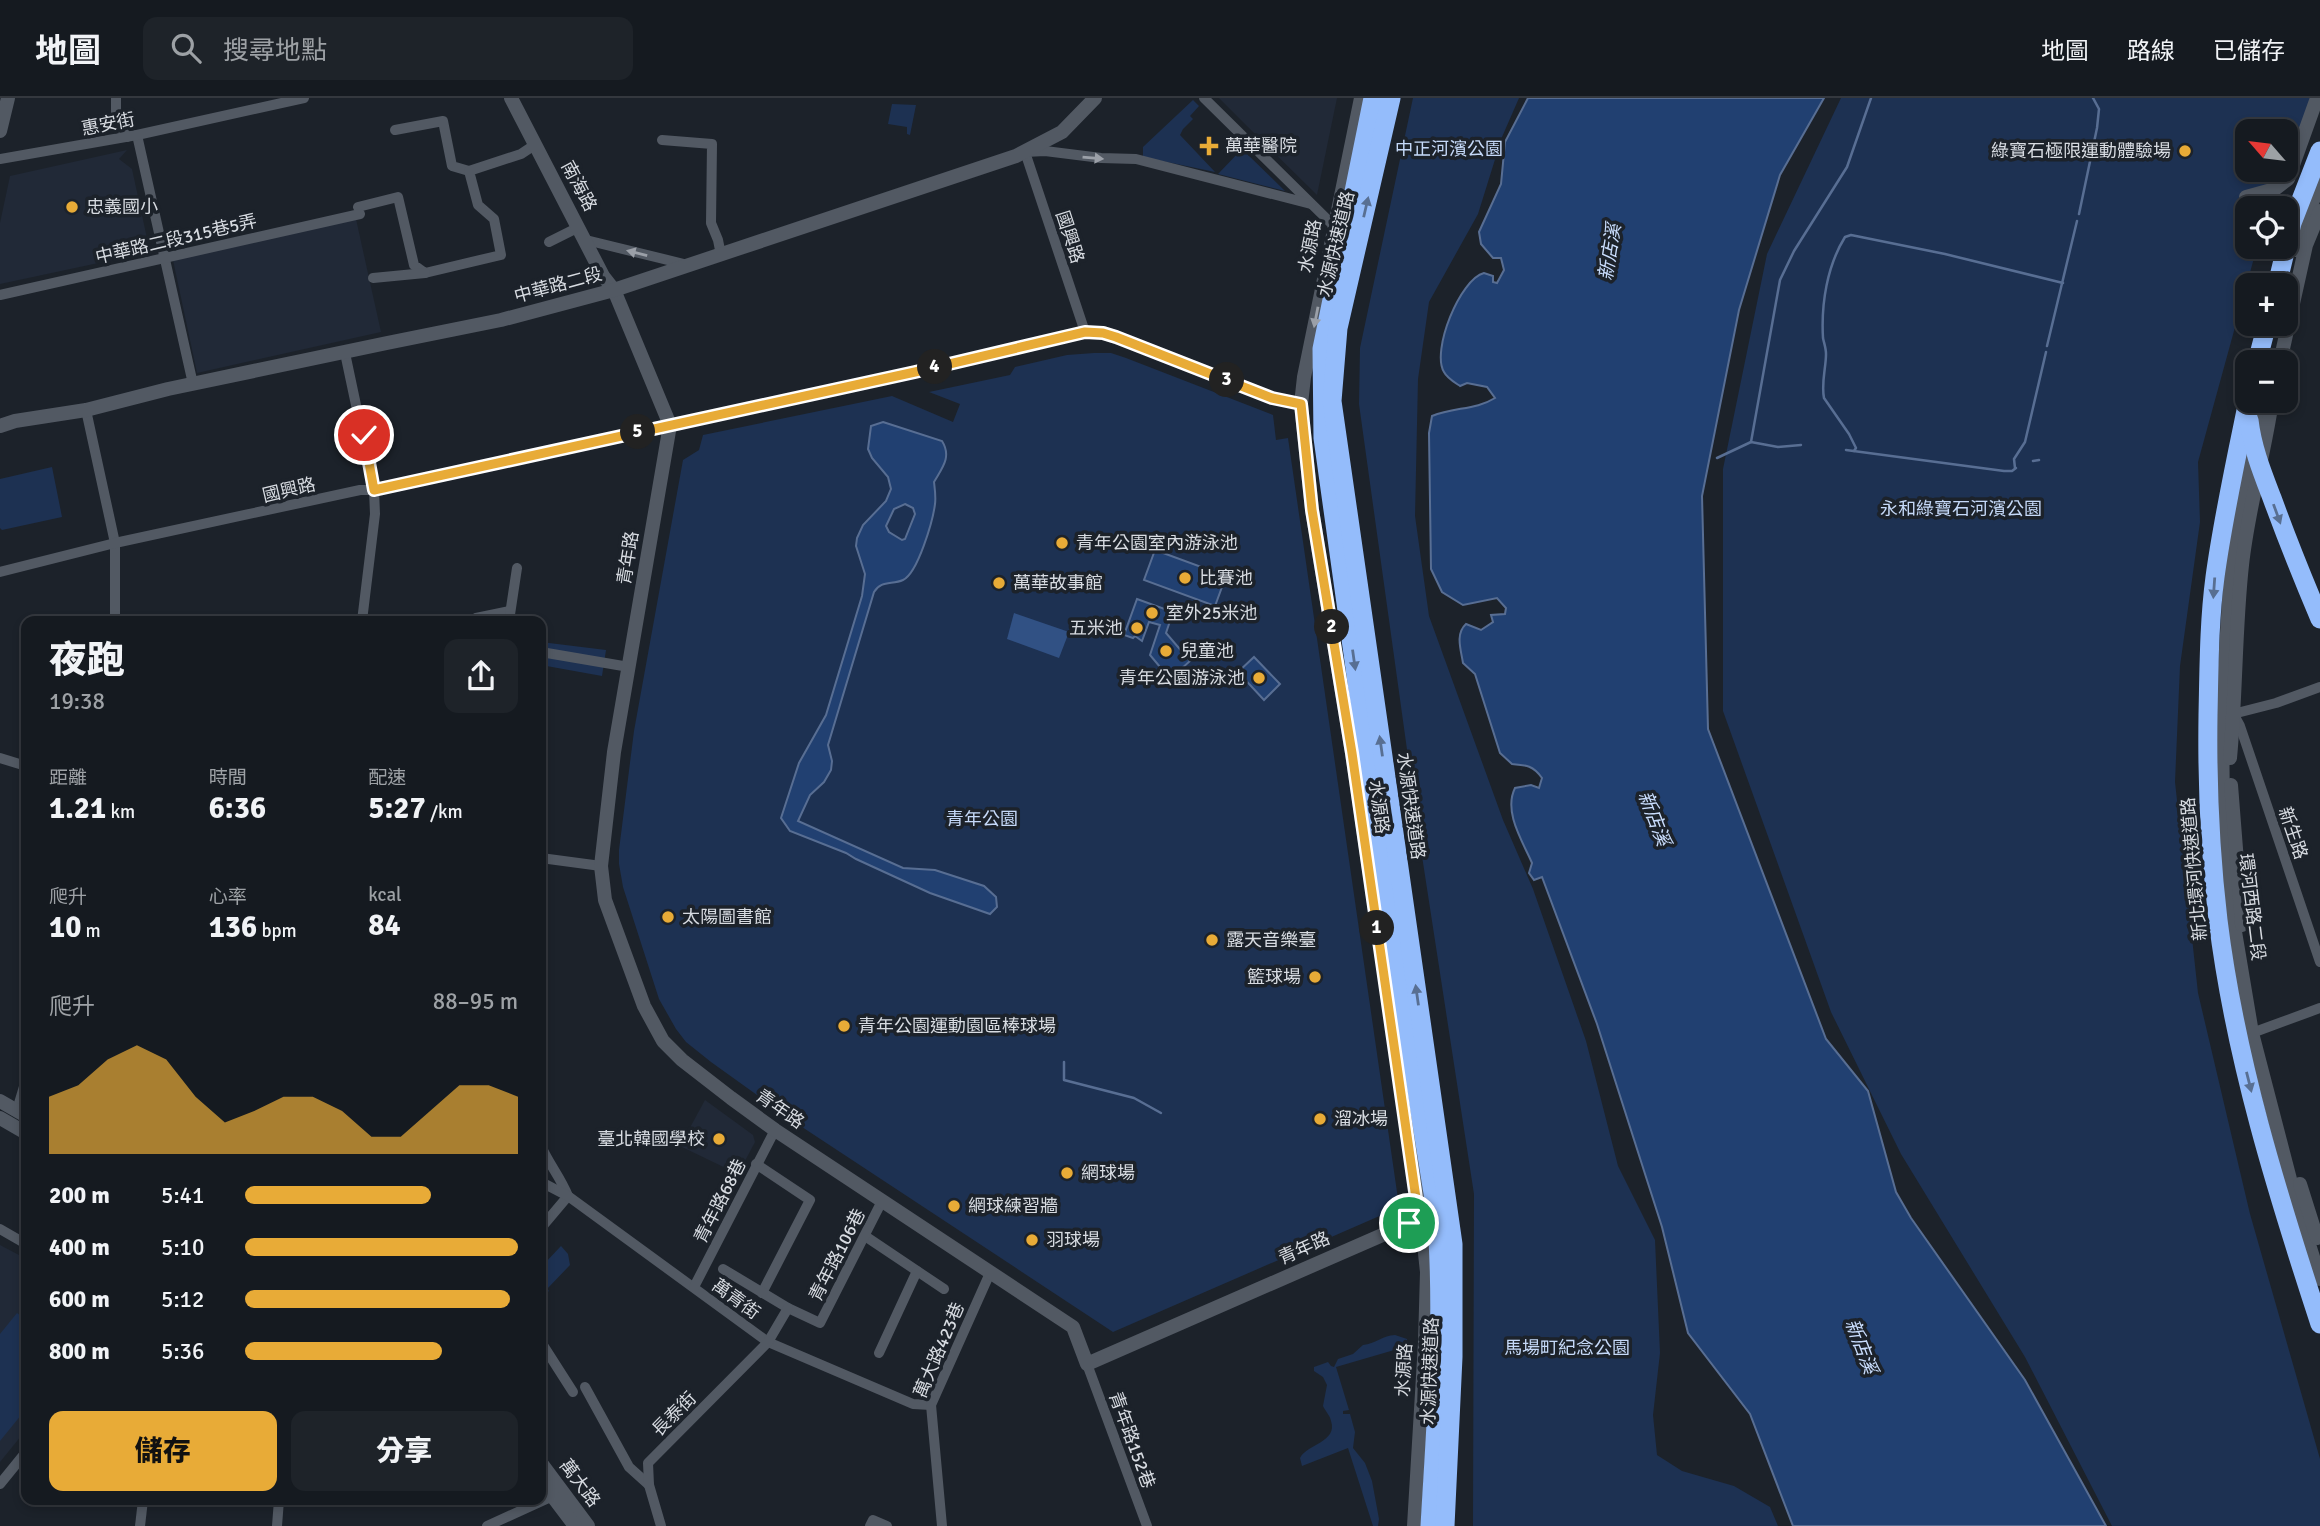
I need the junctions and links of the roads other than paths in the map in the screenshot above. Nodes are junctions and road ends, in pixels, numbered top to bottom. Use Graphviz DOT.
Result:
graph roads {
  1 [pos="8,98"];
  2 [pos="116,98"];
  3 [pos="303,98"];
  4 [pos="511,98"];
  5 [pos="1096,98"];
  6 [pos="1203,98"];
  7 [pos="1362,98"];
  8 [pos="1373,98"];
  9 [pos="1383,98"];
  10 [pos="1391,98"];
  11 [pos="2317,98"];
  12 [pos="396,130"];
  13 [pos="0,131"];
  14 [pos="132,136"];
  15 [pos="2320,137"];
  16 [pos="662,140"];
  17 [pos="536,144"];
  18 [pos="1380,149"];
  19 [pos="2320,151"];
  20 [pos="1026,152"];
  21 [pos="0,159"];
  22 [pos="469,171"];
  23 [pos="2315,178"];
  24 [pos="2250,196"];
  25 [pos="1311,204"];
  26 [pos="2320,211"];
  27 [pos="1334,226"];
  28 [pos="583,234"];
  29 [pos="549,242"];
  30 [pos="721,255"];
  31 [pos="165,258"];
  32 [pos="689,266"];
  33 [pos="425,273"];
  34 [pos="2280,273"];
  35 [pos="2291,273"];
  36 [pos="373,278"];
  37 [pos="614,290"];
  38 [pos="0,295"];
  39 [pos="1085,332"];
  40 [pos="2283,350"];
  41 [pos="345,353"];
  42 [pos="193,384"];
  43 [pos="1301,404"];
  44 [pos="86,410"];
  45 [pos="2245,413"];
  46 [pos="2248,413"];
  47 [pos="2261,413"];
  48 [pos="2268,413"];
  49 [pos="670,425"];
  50 [pos="0,426"];
  51 [pos="2258,448"];
  52 [pos="374,490"];
  53 [pos="115,543"];
  54 [pos="517,568"];
  55 [pos="0,572"];
  56 [pos="115,616"];
  57 [pos="363,616"];
  58 [pos="509,616"];
  59 [pos="2320,619"];
  60 [pos="546,653"];
  61 [pos="629,667"];
  62 [pos="2320,687"];
  63 [pos="2228,715"];
  64 [pos="0,758"];
  65 [pos="21,764"];
  66 [pos="546,859"];
  67 [pos="601,866"];
  68 [pos="2320,962"];
  69 [pos="2320,1008"];
  70 [pos="2256,1031"];
  71 [pos="0,1101"];
  72 [pos="21,1112"];
  73 [pos="0,1118"];
  74 [pos="21,1130"];
  75 [pos="775,1130"];
  76 [pos="546,1157"];
  77 [pos="756,1164"];
  78 [pos="546,1185"];
  79 [pos="568,1196"];
  80 [pos="882,1201"];
  81 [pos="1419,1219"];
  82 [pos="546,1222"];
  83 [pos="0,1229"];
  84 [pos="864,1236"];
  85 [pos="21,1241"];
  86 [pos="2320,1250"];
  87 [pos="723,1269"];
  88 [pos="917,1271"];
  89 [pos="990,1273"];
  90 [pos="2320,1279"];
  91 [pos="694,1287"];
  92 [pos="944,1289"];
  93 [pos="762,1293"];
  94 [pos="788,1308"];
  95 [pos="2320,1324"];
  96 [pos="768,1342"];
  97 [pos="546,1349"];
  98 [pos="879,1353"];
  99 [pos="1087,1364"];
  100 [pos="585,1387"];
  101 [pos="573,1392"];
  102 [pos="931,1405"];
  103 [pos="21,1458"];
  104 [pos="546,1470"];
  105 [pos="0,1483"];
  106 [pos="649,1485"];
  107 [pos="546,1487"];
  108 [pos="553,1496"];
  109 [pos="546,1499"];
  110 [pos="142,1505"];
  111 [pos="279,1505"];
  112 [pos="533,1505"];
  113 [pos="872,1523"];
  114 [pos="140,1526"];
  115 [pos="277,1526"];
  116 [pos="487,1526"];
  117 [pos="575,1526"];
  118 [pos="589,1526"];
  119 [pos="661,1526"];
  120 [pos="887,1526"];
  121 [pos="942,1526"];
  122 [pos="1147,1526"];
  123 [pos="1414,1526"];
  124 [pos="1430,1526"];
  125 [pos="1445,1526"];
  1 -- 13 [label="street"];
  2 -- 14 [label="street"];
  3 -- 14 [label="street, 惠安街"];
  4 -- 17 [label="street, 南海路"];
  5 -- 20 [label="street, 中華路二段"];
  6 -- 25 [label="street"];
  7 -- 27 [label="street, 水源路"];
  8 -- 124 [label="highway, 水源快速道路, one-way"];
  9 -- 18 [label="highway"];
  10 -- 18 [label="highway, 水源快速道路"];
  11 -- 24 [label="street"];
  12 -- 22 [label="street"];
  14 -- 21 [label="street, 惠安街"];
  14 -- 31 [label="street"];
  15 -- 23 [label="highway"];
  16 -- 30 [label="street"];
  17 -- 22 [label="street"];
  17 -- 28 [label="street, 南海路"];
  125 -- 18 [label="highway, 水源快速道路, one-way"];
  19 -- 23 [label="highway"];
  20 -- 25 [label="street, one-way"];
  20 -- 30 [label="street, 中華路二段"];
  20 -- 39 [label="street, 國興路"];
  22 -- 33 [label="street"];
  23 -- 34 [label="highway"];
  23 -- 35 [label="street"];
  25 -- 27 [label="street"];
  26 -- 40 [label="street"];
  27 -- 43 [label="street, 水源路, one-way"];
  28 -- 29 [label="street"];
  32 -- 28 [label="street, one-way"];
  28 -- 37 [label="street, 南海路"];
  30 -- 32 [label="street, 中華路二段"];
  31 -- 33 [label="street, 中華路二段315巷5弄"];
  31 -- 38 [label="street, 中華路二段315巷5弄"];
  31 -- 42 [label="street"];
  32 -- 37 [label="street, 中華路二段"];
  33 -- 36 [label="street"];
  37 -- 41 [label="street, 中華路二段"];
  37 -- 49 [label="street, 南海路"];
  39 -- 43 [label="street, 國興路"];
  39 -- 49 [label="street, 國興路"];
  41 -- 42 [label="street, 中華路二段"];
  41 -- 52 [label="street"];
  42 -- 44 [label="street, 中華路二段"];
  43 -- 81 [label="street, 水源路"];
  44 -- 50 [label="street, 中華路二段"];
  44 -- 53 [label="street"];
  45 -- 95 [label="highway, 新北環河快速道路, one-way"];
  46 -- 59 [label="highway, one-way"];
  47 -- 51 [label="street"];
  48 -- 51 [label="street"];
  49 -- 52 [label="street, 國興路"];
  49 -- 61 [label="street, 青年路"];
  51 -- 63 [label="street, 環河西路二段"];
  52 -- 53 [label="street, 國興路"];
  52 -- 57 [label="street"];
  53 -- 55 [label="street, 國興路"];
  53 -- 56 [label="street"];
  54 -- 58 [label="street"];
  60 -- 61 [label="street"];
  61 -- 67 [label="street, 青年路"];
  62 -- 63 [label="street"];
  63 -- 68 [label="street, 新生路"];
  63 -- 70 [label="street, 環河西路二段"];
  64 -- 65 [label="street"];
  66 -- 67 [label="street"];
  67 -- 75 [label="street, 青年路"];
  69 -- 70 [label="street"];
  70 -- 86 [label="street, 環河西路二段"];
  70 -- 90 [label="street, 環河西路二段"];
  71 -- 72 [label="street"];
  73 -- 74 [label="street"];
  75 -- 77 [label="street, 青年路68巷"];
  75 -- 80 [label="street, 青年路"];
  76 -- 79 [label="street"];
  77 -- 91 [label="street, 青年路68巷"];
  77 -- 93 [label="street"];
  78 -- 79 [label="street, 萬青街"];
  79 -- 82 [label="street"];
  79 -- 91 [label="street, 萬青街"];
  80 -- 84 [label="street, 青年路106巷"];
  80 -- 89 [label="street, 青年路"];
  81 -- 99 [label="street, 青年路"];
  81 -- 123 [label="street, 水源路"];
  83 -- 85 [label="street"];
  84 -- 88 [label="street"];
  84 -- 94 [label="street, 青年路106巷"];
  87 -- 93 [label="street"];
  88 -- 92 [label="street"];
  88 -- 98 [label="street"];
  89 -- 99 [label="street, 青年路"];
  89 -- 102 [label="street, 萬大路423巷"];
  91 -- 96 [label="street, 萬青街"];
  93 -- 94 [label="street"];
  94 -- 96 [label="street, 長泰街"];
  96 -- 102 [label="street, 萬青街"];
  96 -- 106 [label="street, 長泰街"];
  97 -- 101 [label="street"];
  99 -- 122 [label="street, 青年路152巷"];
  100 -- 106 [label="street"];
  102 -- 121 [label="street, 萬大路423巷"];
  103 -- 105 [label="street"];
  104 -- 118 [label="street, 萬大路"];
  106 -- 119 [label="street"];
  107 -- 108 [label="street, 萬大路"];
  108 -- 109 [label="street"];
  108 -- 117 [label="street, 萬大路"];
  110 -- 114 [label="street"];
  111 -- 115 [label="street"];
  112 -- 116 [label="street"];
  113 -- 120 [label="street"];
}
